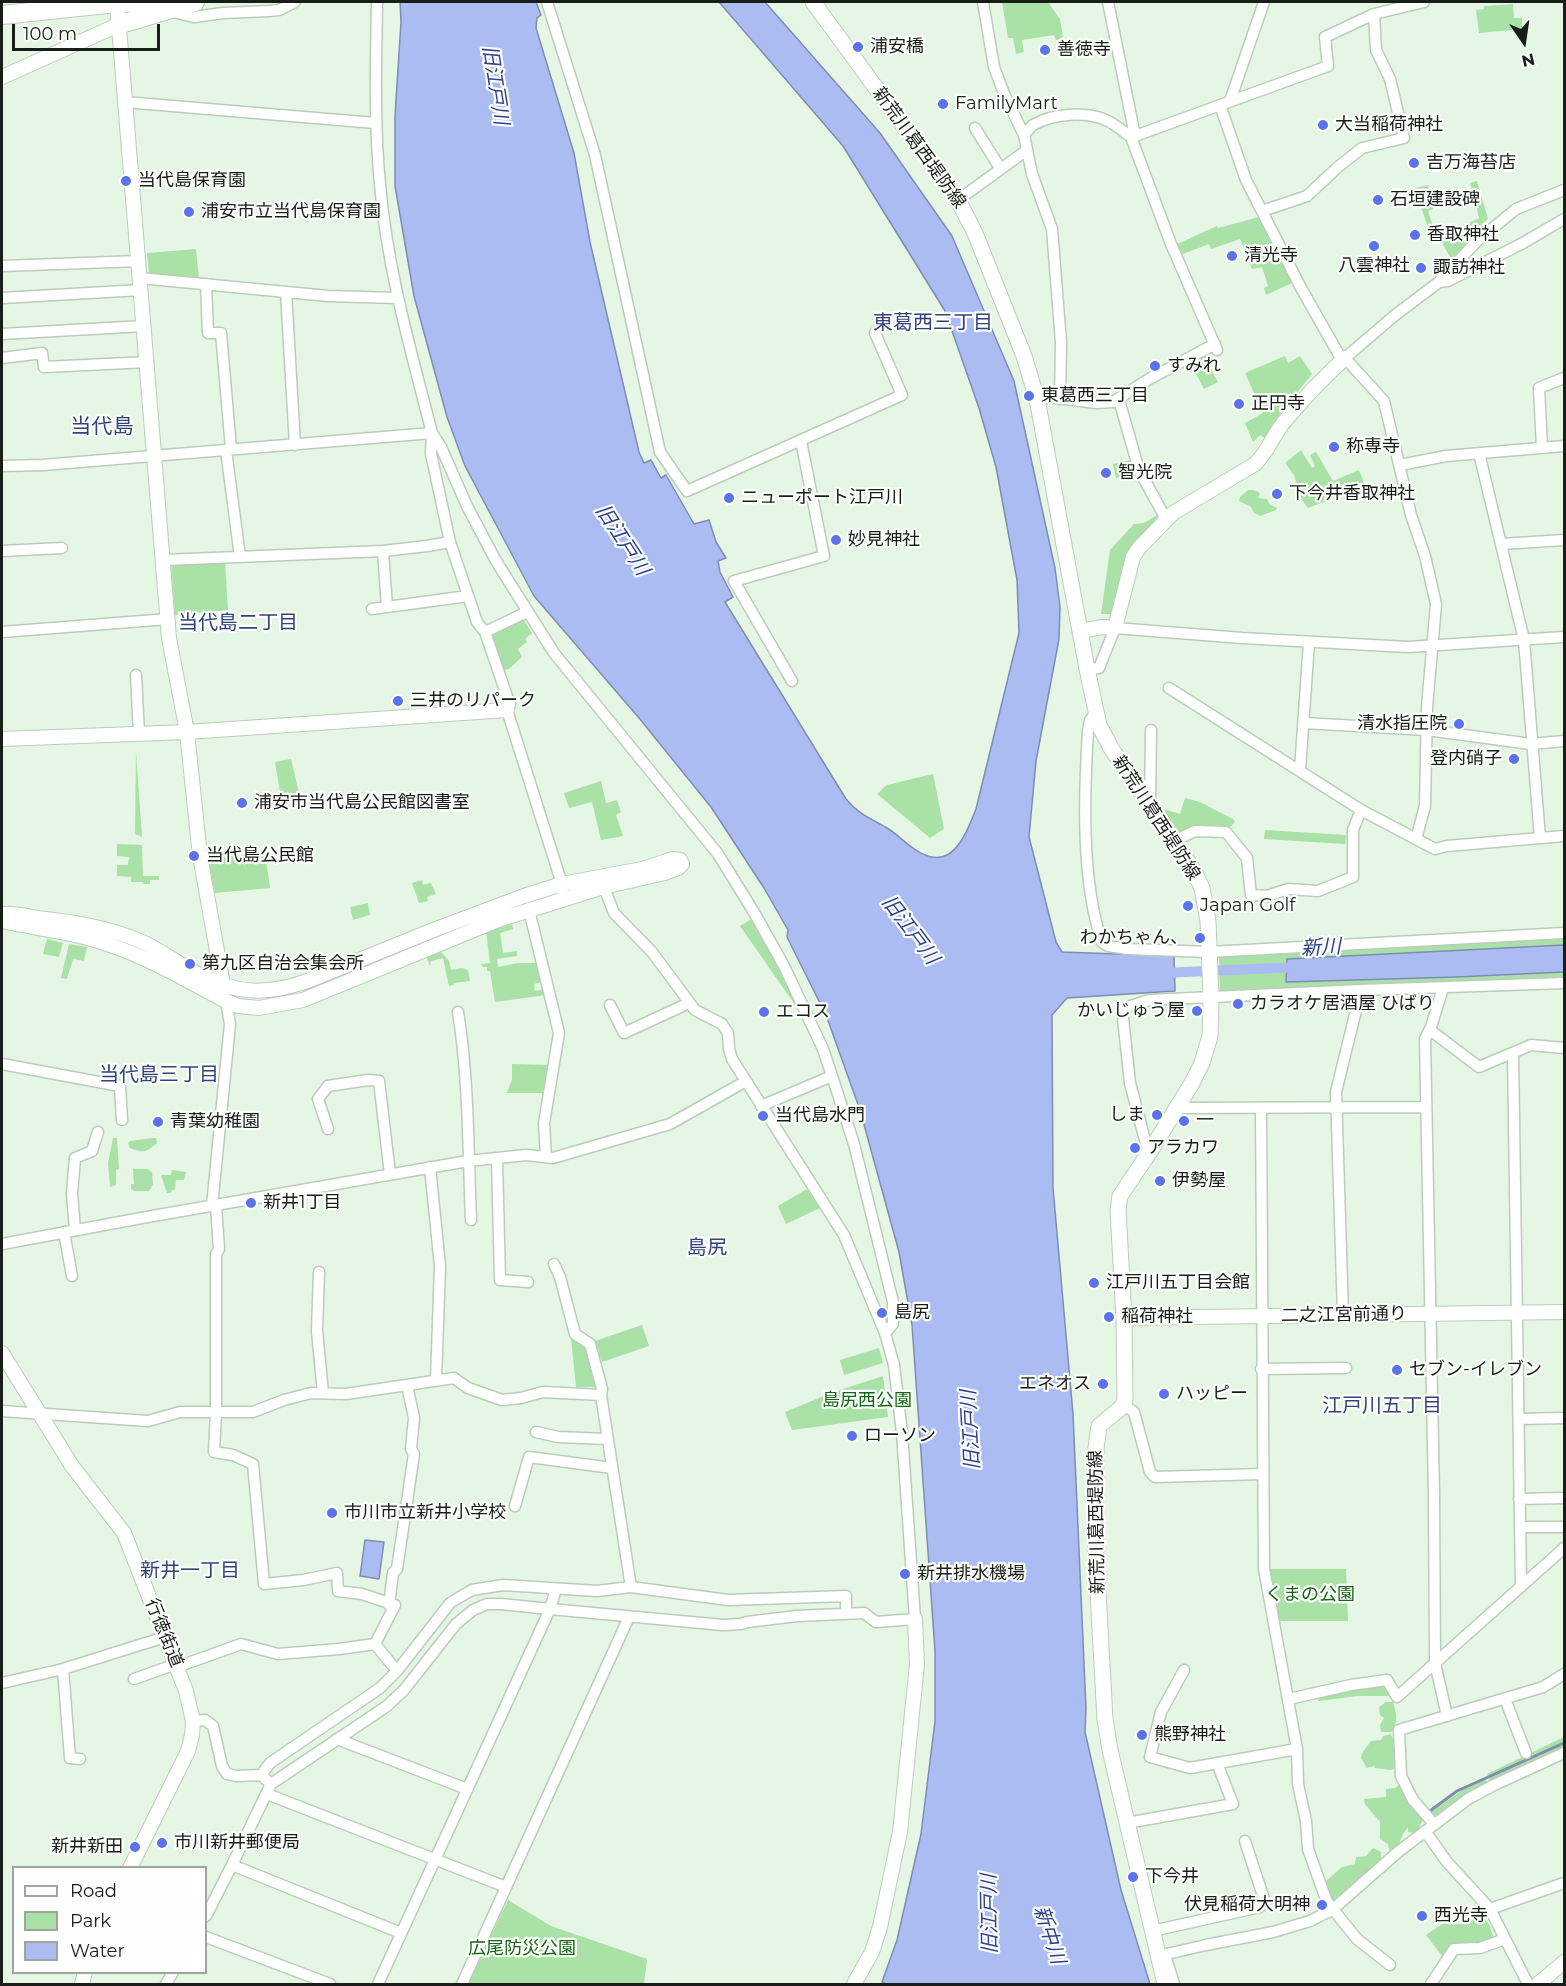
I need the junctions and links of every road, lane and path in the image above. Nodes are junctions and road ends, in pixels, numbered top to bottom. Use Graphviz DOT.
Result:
graph roads {
  1 [pos="124,2"];
  2 [pos="194,2"];
  3 [pos="295,2"];
  4 [pos="377,2"];
  5 [pos="547,2"];
  6 [pos="813,2"];
  7 [pos="983,2"];
  8 [pos="1108,2"];
  9 [pos="1264,2"];
  10 [pos="1424,2"];
  11 [pos="55,5"];
  12 [pos="167,10"];
  13 [pos="1374,14"];
  14 [pos="2,15"];
  15 [pos="118,25"];
  16 [pos="2,77"];
  17 [pos="125,102"];
  18 [pos="1225,103"];
  19 [pos="375,123"];
  20 [pos="975,128"];
  21 [pos="1024,135"];
  22 [pos="1133,137"];
  23 [pos="1027,150"];
  24 [pos="1000,168"];
  25 [pos="1564,190"];
  26 [pos="958,200"];
  27 [pos="1262,211"];
  28 [pos="1564,219"];
  29 [pos="139,261"];
  30 [pos="2,266"];
  31 [pos="1439,282"];
  32 [pos="141,284"];
  33 [pos="206,284"];
  34 [pos="286,292"];
  35 [pos="2,298"];
  36 [pos="397,298"];
  37 [pos="144,326"];
  38 [pos="875,333"];
  39 [pos="2,334"];
  40 [pos="2,358"];
  41 [pos="1343,359"];
  42 [pos="148,362"];
  43 [pos="1564,378"];
  44 [pos="1036,399"];
  45 [pos="1060,399"];
  46 [pos="1119,400"];
  47 [pos="432,434"];
  48 [pos="801,441"];
  49 [pos="295,445"];
  50 [pos="1564,446"];
  51 [pos="1542,448"];
  52 [pos="229,450"];
  53 [pos="1479,453"];
  54 [pos="156,456"];
  55 [pos="1400,465"];
  56 [pos="2,466"];
  57 [pos="1166,519"];
  58 [pos="1564,540"];
  59 [pos="450,542"];
  60 [pos="1502,544"];
  61 [pos="62,548"];
  62 [pos="2,551"];
  63 [pos="383,551"];
  64 [pos="240,557"];
  65 [pos="164,560"];
  66 [pos="468,596"];
  67 [pos="387,607"];
  68 [pos="372,609"];
  69 [pos="527,612"];
  70 [pos="168,619"];
  71 [pos="1115,628"];
  72 [pos="1080,631"];
  73 [pos="2,632"];
  74 [pos="485,632"];
  75 [pos="1564,637"];
  76 [pos="1524,640"];
  77 [pos="1309,642"];
  78 [pos="1433,646"];
  79 [pos="1087,669"];
  80 [pos="136,675"];
  81 [pos="792,681"];
  82 [pos="1169,688"];
  83 [pos="507,710"];
  84 [pos="1096,713"];
  85 [pos="1304,723"];
  86 [pos="1151,730"];
  87 [pos="1427,730"];
  88 [pos="187,732"];
  89 [pos="139,734"];
  90 [pos="2,739"];
  91 [pos="1564,741"];
  92 [pos="1531,744"];
  93 [pos="1300,770"];
  94 [pos="1150,804"];
  95 [pos="1361,810"];
  96 [pos="1564,836"];
  97 [pos="1540,838"];
  98 [pos="1416,839"];
  99 [pos="1174,841"];
  100 [pos="602,883"];
  101 [pos="562,885"];
  102 [pos="563,900"];
  103 [pos="529,910"];
  104 [pos="2,914"];
  105 [pos="2,921"];
  106 [pos="1564,933"];
  107 [pos="1209,955"];
  108 [pos="1564,983"];
  109 [pos="223,985"];
  110 [pos="1443,988"];
  111 [pos="1361,990"];
  112 [pos="1211,995"];
  113 [pos="226,1001"];
  114 [pos="689,1003"];
  115 [pos="610,1005"];
  116 [pos="458,1012"];
  117 [pos="1430,1030"];
  118 [pos="1564,1048"];
  119 [pos="1513,1053"];
  120 [pos="2,1064"];
  121 [pos="832,1076"];
  122 [pos="746,1081"];
  123 [pos="761,1106"];
  124 [pos="1426,1107"];
  125 [pos="1177,1108"];
  126 [pos="1261,1108"];
  127 [pos="1337,1108"];
  128 [pos="122,1120"];
  129 [pos="328,1129"];
  130 [pos="98,1132"];
  131 [pos="1152,1150"];
  132 [pos="546,1156"];
  133 [pos="497,1158"];
  134 [pos="468,1161"];
  135 [pos="430,1167"];
  136 [pos="390,1174"];
  137 [pos="214,1206"];
  138 [pos="471,1220"];
  139 [pos="75,1230"];
  140 [pos="64,1232"];
  141 [pos="2,1244"];
  142 [pos="554,1264"];
  143 [pos="319,1272"];
  144 [pos="72,1276"];
  145 [pos="528,1282"];
  146 [pos="1516,1312"];
  147 [pos="1564,1312"];
  148 [pos="1430,1314"];
  149 [pos="1343,1315"];
  150 [pos="1262,1316"];
  151 [pos="1124,1318"];
  152 [pos="885,1333"];
  153 [pos="2,1353"];
  154 [pos="1346,1368"];
  155 [pos="1261,1369"];
  156 [pos="436,1380"];
  157 [pos="407,1385"];
  158 [pos="323,1393"];
  159 [pos="601,1395"];
  160 [pos="1124,1405"];
  161 [pos="2,1411"];
  162 [pos="216,1412"];
  163 [pos="40,1414"];
  164 [pos="1564,1418"];
  165 [pos="1519,1419"];
  166 [pos="536,1432"];
  167 [pos="608,1439"];
  168 [pos="612,1468"];
  169 [pos="1263,1474"];
  170 [pos="1564,1498"];
  171 [pos="1519,1499"];
  172 [pos="515,1506"];
  173 [pos="1520,1527"];
  174 [pos="1564,1527"];
  175 [pos="1564,1548"];
  176 [pos="631,1587"];
  177 [pos="1521,1587"];
  178 [pos="556,1589"];
  179 [pos="389,1605"];
  180 [pos="550,1609"];
  181 [pos="846,1614"];
  182 [pos="629,1617"];
  183 [pos="915,1619"];
  184 [pos="165,1636"];
  185 [pos="375,1644"];
  186 [pos="1435,1663"];
  187 [pos="177,1666"];
  188 [pos="63,1669"];
  189 [pos="1185,1670"];
  190 [pos="397,1671"];
  191 [pos="1564,1674"];
  192 [pos="134,1679"];
  193 [pos="2,1683"];
  194 [pos="1505,1698"];
  195 [pos="1289,1699"];
  196 [pos="1447,1716"];
  197 [pos="193,1721"];
  198 [pos="337,1739"];
  199 [pos="1297,1749"];
  200 [pos="1526,1753"];
  201 [pos="1564,1753"];
  202 [pos="80,1759"];
  203 [pos="1217,1763"];
  204 [pos="261,1774"];
  205 [pos="269,1789"];
  206 [pos="467,1789"];
  207 [pos="1127,1823"];
  208 [pos="1429,1827"];
  209 [pos="1245,1841"];
  210 [pos="436,1859"];
  211 [pos="232,1865"];
  212 [pos="131,1866"];
  213 [pos="1564,1883"];
  214 [pos="506,1887"];
  215 [pos="1490,1909"];
  216 [pos="1332,1910"];
  217 [pos="207,1914"];
  218 [pos="1152,1931"];
  219 [pos="401,1933"];
  220 [pos="207,1937"];
  221 [pos="1505,1939"];
  222 [pos="1162,1955"];
  223 [pos="1564,1962"];
  224 [pos="1390,1965"];
  225 [pos="330,1984"];
  226 [pos="378,1984"];
  227 [pos="462,1984"];
  228 [pos="854,1984"];
  229 [pos="1165,1984"];
  230 [pos="1174,1984"];
  231 [pos="1431,1984"];
  232 [pos="1527,1984"];
  233 [pos="1538,1984"];
  1 -- 2 [label="main road"];
  1 -- 11 [label="main road"];
  1 -- 12 [label="street"];
  1 -- 15 [label="street"];
  2 -- 12 [label="main road"];
  3 -- 12 [label="street"];
  4 -- 19 [label="street"];
  5 -- 48 [label="street"];
  6 -- 26 [label="main road, 新荒川葛西堤防線"];
  7 -- 21 [label="street"];
  8 -- 22 [label="street"];
  9 -- 18 [label="street"];
  10 -- 13 [label="street"];
  11 -- 14 [label="main road"];
  12 -- 15 [label="main road"];
  13 -- 18 [label="street"];
  13 -- 27 [label="street"];
  15 -- 16 [label="street"];
  15 -- 17 [label="street"];
  17 -- 19 [label="street"];
  17 -- 29 [label="street"];
  18 -- 22 [label="street"];
  18 -- 27 [label="street"];
  19 -- 36 [label="street"];
  20 -- 24 [label="street"];
  21 -- 22 [label="street"];
  21 -- 23 [label="street"];
  22 -- 46 [label="street"];
  23 -- 24 [label="street"];
  23 -- 45 [label="street"];
  24 -- 26 [label="street"];
  25 -- 31 [label="street"];
  26 -- 44 [label="main road, 新荒川葛西堤防線"];
  27 -- 41 [label="street"];
  28 -- 31 [label="street"];
  29 -- 30 [label="street"];
  29 -- 32 [label="street"];
  31 -- 41 [label="street"];
  32 -- 33 [label="street"];
  32 -- 35 [label="street"];
  32 -- 37 [label="street"];
  33 -- 34 [label="street"];
  33 -- 52 [label="street"];
  34 -- 36 [label="street"];
  34 -- 49 [label="street"];
  36 -- 47 [label="street"];
  37 -- 39 [label="street"];
  37 -- 42 [label="street"];
  38 -- 48 [label="street"];
  40 -- 42 [label="street"];
  41 -- 55 [label="street"];
  41 -- 57 [label="street"];
  42 -- 54 [label="street"];
  43 -- 51 [label="street"];
  44 -- 45 [label="street"];
  44 -- 72 [label="main road, 新荒川葛西堤防線"];
  45 -- 46 [label="street"];
  46 -- 57 [label="street"];
  47 -- 49 [label="street"];
  47 -- 59 [label="street"];
  47 -- 69 [label="street"];
  48 -- 81 [label="street"];
  49 -- 52 [label="street"];
  50 -- 51 [label="street"];
  51 -- 53 [label="street"];
  52 -- 54 [label="street"];
  52 -- 64 [label="street"];
  53 -- 55 [label="street"];
  53 -- 60 [label="street"];
  54 -- 56 [label="street"];
  54 -- 65 [label="street"];
  55 -- 78 [label="street"];
  57 -- 71 [label="street"];
  58 -- 60 [label="street"];
  59 -- 63 [label="street"];
  59 -- 66 [label="street"];
  60 -- 76 [label="street"];
  61 -- 62 [label="street"];
  63 -- 64 [label="street"];
  63 -- 67 [label="street"];
  64 -- 65 [label="street"];
  65 -- 70 [label="street"];
  66 -- 67 [label="street"];
  66 -- 74 [label="street"];
  67 -- 68 [label="street"];
  69 -- 74 [label="street"];
  69 -- 121 [label="street"];
  70 -- 73 [label="street"];
  70 -- 88 [label="street"];
  71 -- 72 [label="street"];
  71 -- 77 [label="street"];
  71 -- 79 [label="street"];
  72 -- 79 [label="main road, 新荒川葛西堤防線"];
  74 -- 83 [label="street"];
  75 -- 76 [label="street"];
  76 -- 78 [label="street"];
  76 -- 92 [label="street"];
  77 -- 78 [label="street"];
  77 -- 85 [label="street"];
  78 -- 87 [label="street"];
  79 -- 84 [label="main road, 新荒川葛西堤防線"];
  80 -- 89 [label="street"];
  82 -- 93 [label="street"];
  83 -- 88 [label="street"];
  83 -- 101 [label="street"];
  84 -- 94 [label="main road, 新荒川葛西堤防線"];
  84 -- 107 [label="street"];
  85 -- 87 [label="street"];
  85 -- 93 [label="street"];
  86 -- 94 [label="street"];
  87 -- 92 [label="street"];
  87 -- 98 [label="street"];
  88 -- 89 [label="street"];
  88 -- 109 [label="street"];
  89 -- 90 [label="street"];
  91 -- 92 [label="street"];
  92 -- 97 [label="street"];
  93 -- 95 [label="street"];
  94 -- 99 [label="main road, 新荒川葛西堤防線"];
  95 -- 98 [label="street"];
  95 -- 99 [label="street"];
  96 -- 97 [label="street"];
  97 -- 98 [label="street"];
  99 -- 107 [label="main road, 新荒川葛西堤防線"];
  100 -- 101 [label="street"];
  100 -- 102 [label="street"];
  100 -- 114 [label="street"];
  101 -- 102 [label="street"];
  101 -- 109 [label="street"];
  102 -- 103 [label="street"];
  103 -- 113 [label="street"];
  103 -- 132 [label="street"];
  104 -- 109 [label="street"];
  105 -- 113 [label="street"];
  106 -- 107 [label="street"];
  107 -- 112 [label="main road, 新荒川葛西堤防線"];
  108 -- 110 [label="street"];
  109 -- 113 [label="street"];
  110 -- 111 [label="street"];
  110 -- 117 [label="street"];
  111 -- 112 [label="street"];
  111 -- 127 [label="street"];
  112 -- 125 [label="main road, 新荒川葛西堤防線"];
  112 -- 131 [label="street"];
  113 -- 137 [label="street"];
  114 -- 115 [label="street"];
  114 -- 122 [label="street"];
  116 -- 134 [label="street"];
  117 -- 119 [label="street"];
  117 -- 124 [label="street"];
  118 -- 119 [label="street"];
  119 -- 146 [label="street"];
  120 -- 128 [label="street"];
  121 -- 123 [label="street"];
  121 -- 152 [label="street"];
  122 -- 123 [label="street"];
  122 -- 132 [label="street"];
  123 -- 152 [label="street"];
  124 -- 127 [label="street"];
  124 -- 148 [label="street"];
  125 -- 126 [label="street"];
  125 -- 131 [label="main road, 新荒川葛西堤防線"];
  126 -- 127 [label="street"];
  126 -- 150 [label="street"];
  127 -- 149 [label="street"];
  129 -- 136 [label="street"];
  130 -- 139 [label="street"];
  131 -- 151 [label="main road, 新荒川葛西堤防線"];
  132 -- 133 [label="street"];
  133 -- 134 [label="street"];
  133 -- 145 [label="street"];
  134 -- 135 [label="street"];
  134 -- 138 [label="street"];
  135 -- 136 [label="street"];
  135 -- 156 [label="street"];
  136 -- 137 [label="street"];
  137 -- 139 [label="street"];
  137 -- 162 [label="street"];
  139 -- 140 [label="street"];
  140 -- 141 [label="street"];
  140 -- 144 [label="street"];
  142 -- 159 [label="street"];
  143 -- 158 [label="street"];
  146 -- 147 [label="street, 二之江宮前通り"];
  146 -- 148 [label="street, 二之江宮前通り"];
  146 -- 165 [label="street"];
  148 -- 149 [label="street, 二之江宮前通り"];
  148 -- 186 [label="street"];
  149 -- 150 [label="street, 二之江宮前通り"];
  150 -- 151 [label="street, 二之江宮前通り"];
  150 -- 155 [label="street"];
  151 -- 160 [label="main road, 新荒川葛西堤防線"];
  152 -- 183 [label="street"];
  153 -- 163 [label="street, 行徳街道"];
  154 -- 155 [label="street"];
  155 -- 169 [label="street"];
  156 -- 157 [label="street"];
  156 -- 159 [label="street"];
  157 -- 158 [label="street"];
  157 -- 179 [label="street"];
  158 -- 162 [label="street"];
  159 -- 167 [label="street"];
  160 -- 169 [label="street"];
  160 -- 207 [label="main road, 新荒川葛西堤防線"];
  161 -- 163 [label="street"];
  162 -- 163 [label="street"];
  162 -- 179 [label="street"];
  163 -- 184 [label="street, 行徳街道"];
  164 -- 165 [label="street"];
  165 -- 171 [label="street"];
  166 -- 167 [label="street"];
  167 -- 168 [label="street"];
  168 -- 172 [label="street"];
  168 -- 176 [label="street"];
  169 -- 195 [label="street"];
  170 -- 171 [label="street"];
  171 -- 173 [label="street"];
  173 -- 174 [label="street"];
  173 -- 177 [label="street"];
  175 -- 177 [label="street"];
  176 -- 178 [label="street"];
  176 -- 181 [label="street"];
  177 -- 186 [label="street"];
  178 -- 180 [label="street"];
  178 -- 190 [label="street"];
  179 -- 185 [label="street"];
  180 -- 182 [label="street"];
  180 -- 198 [label="street"];
  180 -- 206 [label="street"];
  181 -- 182 [label="street"];
  181 -- 183 [label="street"];
  182 -- 214 [label="street"];
  183 -- 228 [label="street"];
  184 -- 187 [label="street, 行徳街道"];
  184 -- 188 [label="street"];
  185 -- 187 [label="street"];
  185 -- 190 [label="street"];
  186 -- 195 [label="street"];
  186 -- 196 [label="street"];
  187 -- 192 [label="street"];
  187 -- 197 [label="street, 行徳街道"];
  188 -- 193 [label="street"];
  188 -- 202 [label="street"];
  189 -- 203 [label="street"];
  190 -- 204 [label="street"];
  191 -- 194 [label="street"];
  194 -- 196 [label="street"];
  194 -- 200 [label="street"];
  195 -- 199 [label="street"];
  196 -- 208 [label="street"];
  197 -- 204 [label="street"];
  197 -- 212 [label="street, 行徳街道"];
  198 -- 205 [label="street"];
  198 -- 206 [label="street"];
  199 -- 203 [label="street"];
  199 -- 216 [label="street"];
  201 -- 208 [label="street"];
  203 -- 207 [label="street"];
  204 -- 205 [label="street"];
  205 -- 210 [label="street"];
  205 -- 211 [label="street"];
  206 -- 210 [label="street"];
  207 -- 218 [label="main road, 新荒川葛西堤防線"];
  208 -- 215 [label="street"];
  208 -- 216 [label="street"];
  209 -- 218 [label="street"];
  210 -- 214 [label="street"];
  210 -- 219 [label="street"];
  211 -- 217 [label="street"];
  211 -- 219 [label="street"];
  213 -- 215 [label="street"];
  214 -- 227 [label="street"];
  215 -- 221 [label="street"];
  216 -- 222 [label="street"];
  216 -- 224 [label="street"];
  218 -- 222 [label="main road, 新荒川葛西堤防線"];
  219 -- 226 [label="street"];
  220 -- 225 [label="street"];
  221 -- 231 [label="street"];
  221 -- 232 [label="street"];
  222 -- 229 [label="main road, 新荒川葛西堤防線"];
  222 -- 230 [label="street"];
  223 -- 233 [label="street"];
}
